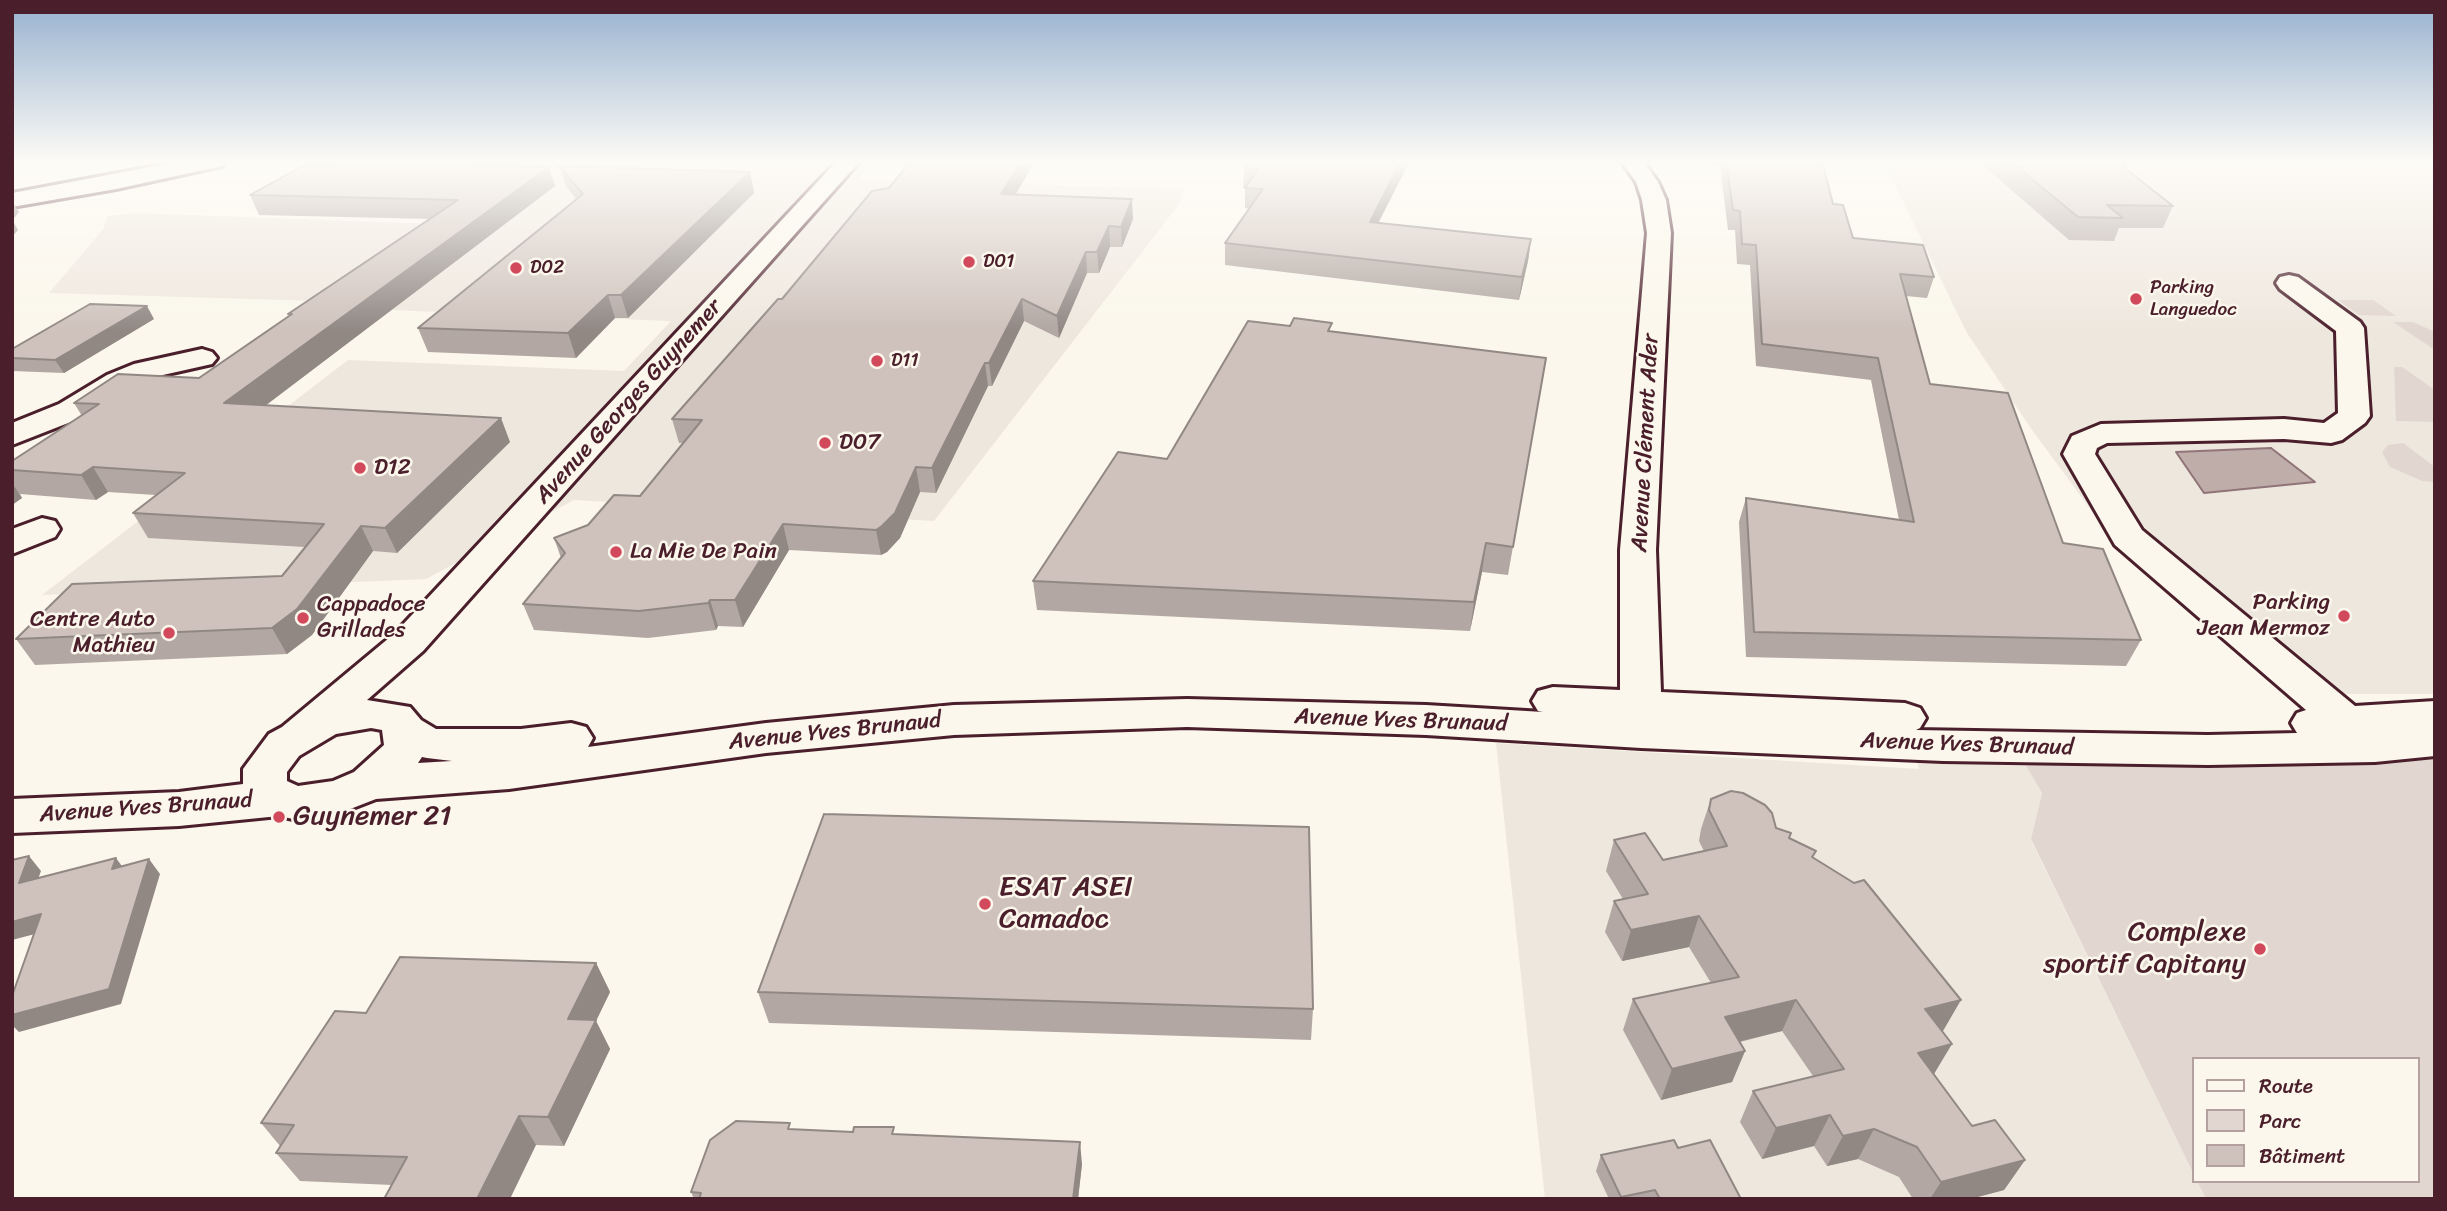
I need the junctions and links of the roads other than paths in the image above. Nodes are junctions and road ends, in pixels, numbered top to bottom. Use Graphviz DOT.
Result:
graph roads {
  1 [pos="797,218"];
  2 [pos="1657,218"];
  3 [pos="2288,283"];
  4 [pos="202,358"];
  5 [pos="12,435"];
  6 [pos="409,642"];
  7 [pos="2435,715"];
  8 [pos="1640,719"];
  9 [pos="400,724"];
  10 [pos="2360,734"];
  11 [pos="299,735"];
  12 [pos="2435,741"];
  13 [pos="370,783"];
  14 [pos="272,784"];
  15 [pos="12,796"];
  16 [pos="12,817"];
  1 -- 6 [label="street, Avenue Georges Guynemer"];
  2 -- 8 [label="street, Avenue Clément Ader"];
  3 -- 10 [label="street"];
  4 -- 5 [label="street"];
  6 -- 9 [label="street, Avenue Georges Guynemer"];
  6 -- 11 [label="street, Avenue Georges Guynemer"];
  7 -- 10 [label="street, Avenue Yves Brunaud"];
  8 -- 9 [label="street, Avenue Yves Brunaud"];
  8 -- 10 [label="street, Avenue Yves Brunaud"];
  8 -- 13 [label="street, Avenue Yves Brunaud"];
  9 -- 11 [label="street, Avenue Yves Brunaud"];
  9 -- 13 [label="street"];
  10 -- 12 [label="street, Avenue Yves Brunaud"];
  11 -- 14 [label="street, Avenue Georges Guynemer"];
  13 -- 14 [label="street"];
  14 -- 15 [label="street, Avenue Yves Brunaud"];
  14 -- 16 [label="street, Avenue Yves Brunaud"];
}
